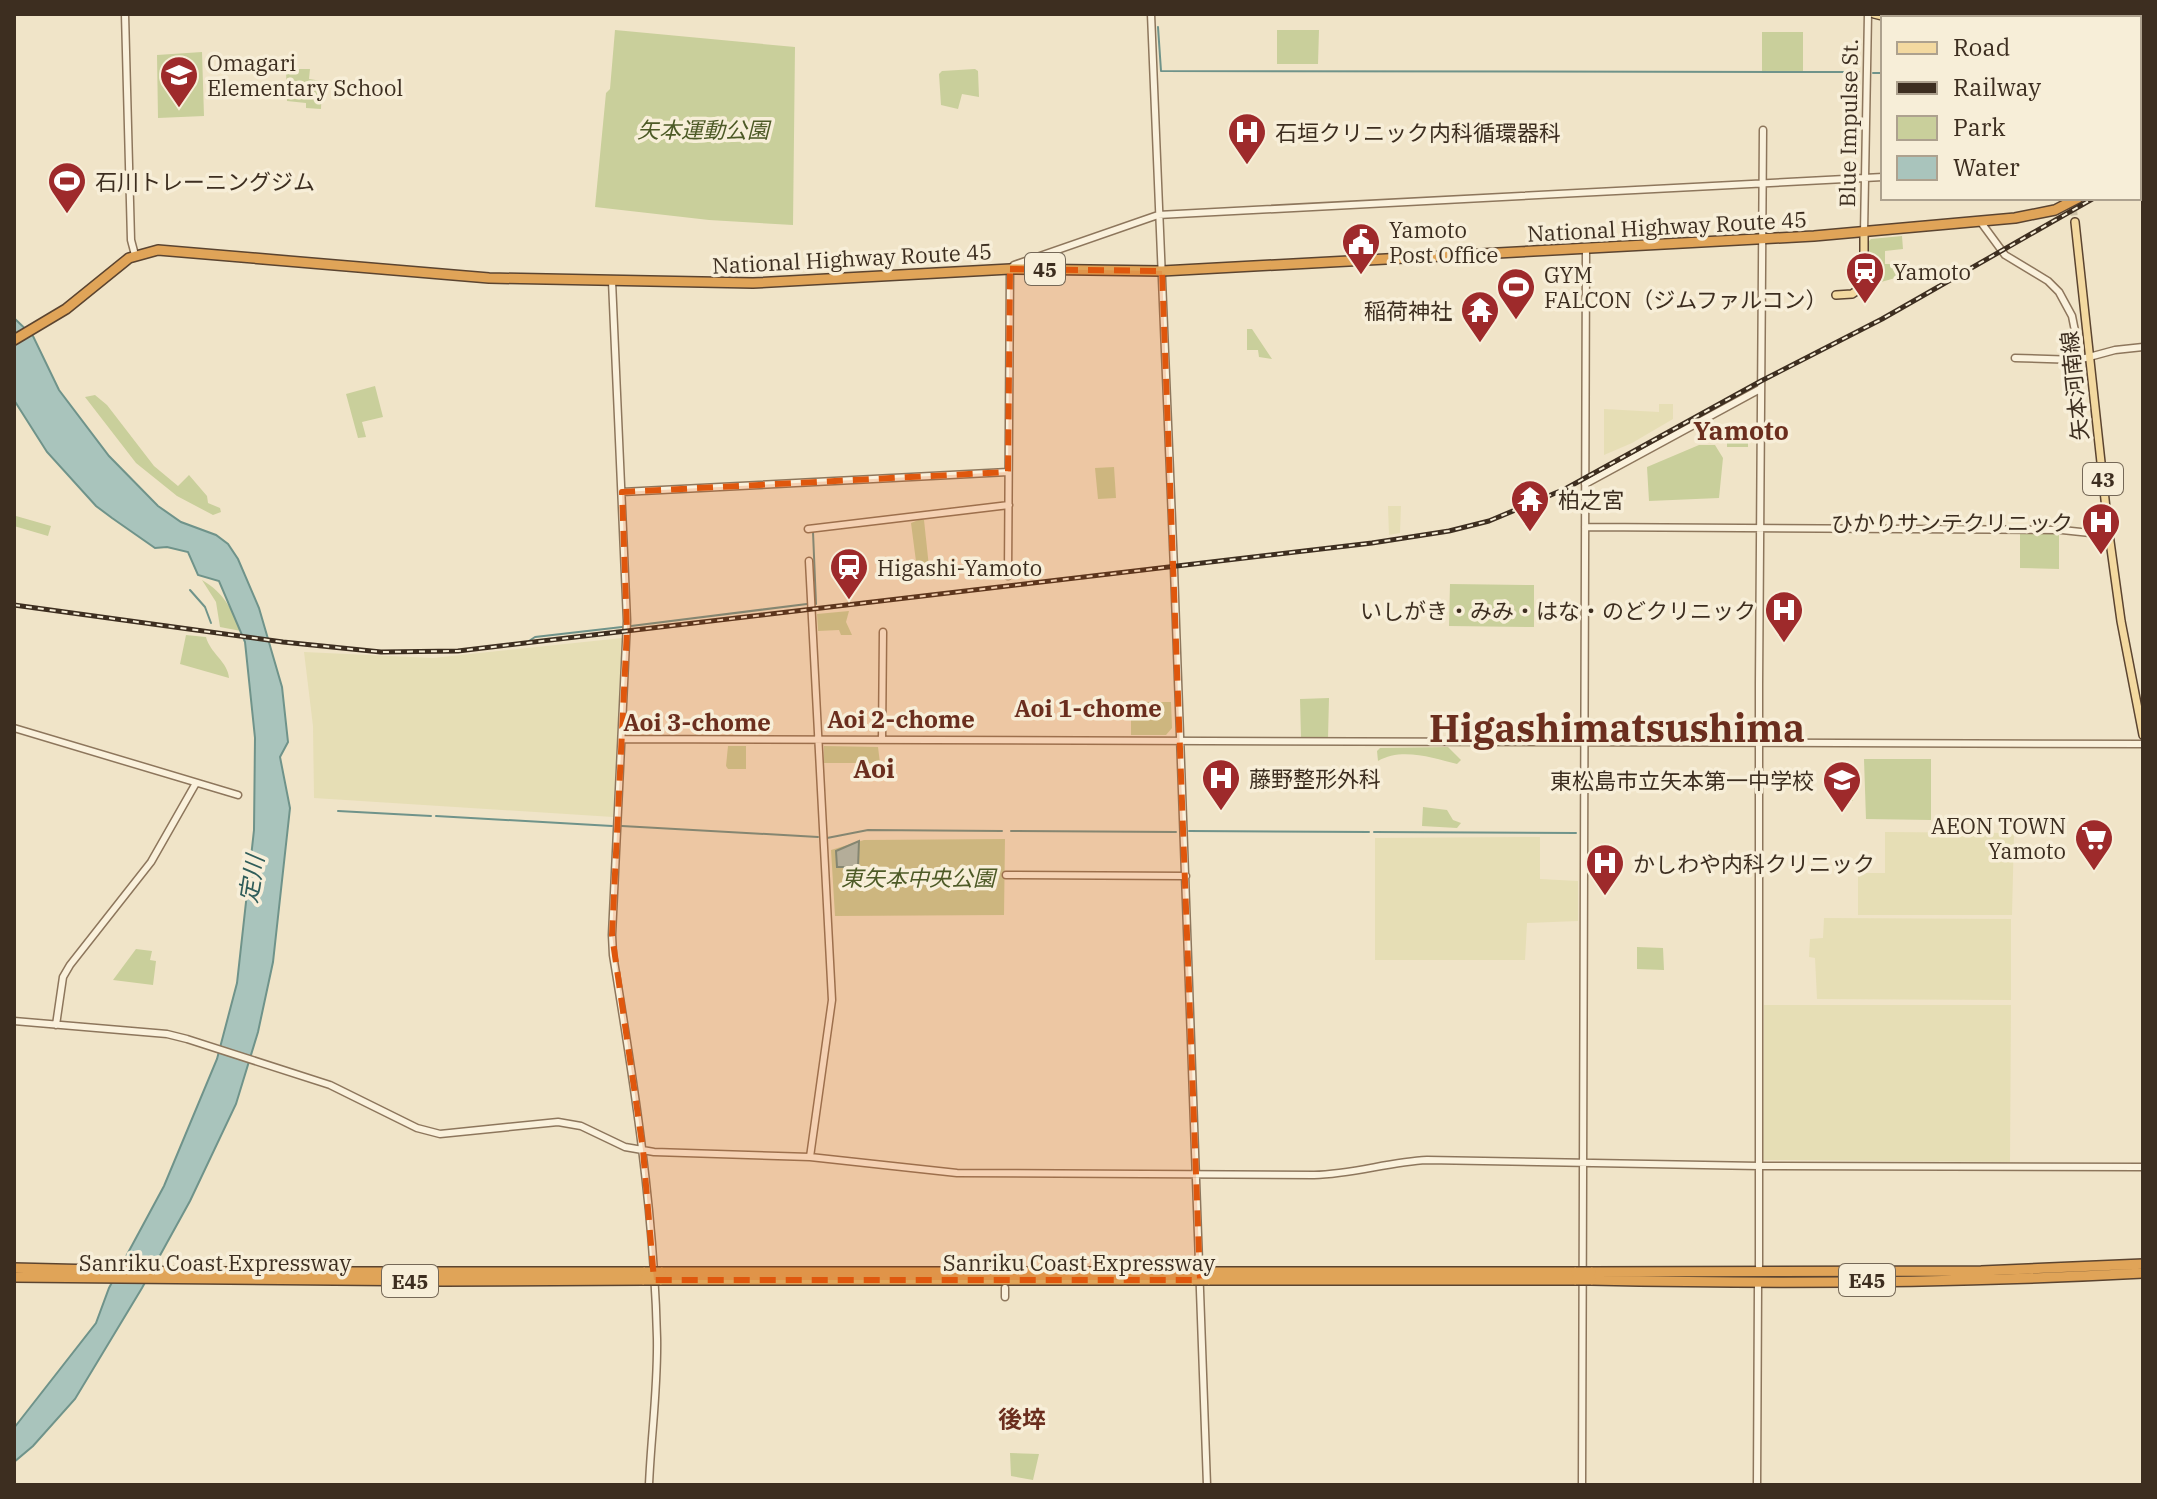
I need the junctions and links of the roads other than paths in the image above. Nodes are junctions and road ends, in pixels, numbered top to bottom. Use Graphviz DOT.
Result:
graph roads {
  1 [pos="125,14"];
  2 [pos="1151,14"];
  3 [pos="1868,14"];
  4 [pos="1763,130"];
  5 [pos="1881,177"];
  6 [pos="1865,178"];
  7 [pos="1763,183"];
  8 [pos="2073,200"];
  9 [pos="1158,215"];
  10 [pos="1980,221"];
  11 [pos="2075,222"];
  12 [pos="1864,233"];
  13 [pos="1761,239"];
  14 [pos="1586,249"];
  15 [pos="135,255"];
  16 [pos="1010,269"];
  17 [pos="1162,271"];
  18 [pos="612,281"];
  19 [pos="1836,295"];
  20 [pos="14,340"];
  21 [pos="2078,346"];
  22 [pos="2143,347"];
  23 [pos="2015,358"];
  24 [pos="2089,358"];
  25 [pos="1760,389"];
  26 [pos="1008,472"];
  27 [pos="1585,484"];
  28 [pos="622,492"];
  29 [pos="1009,505"];
  30 [pos="1585,527"];
  31 [pos="1760,528"];
  32 [pos="808,529"];
  33 [pos="2109,535"];
  34 [pos="809,561"];
  35 [pos="1008,576"];
  36 [pos="883,632"];
  37 [pos="14,728"];
  38 [pos="2143,735"];
  39 [pos="623,739"];
  40 [pos="818,740"];
  41 [pos="882,740"];
  42 [pos="1759,741"];
  43 [pos="1179,742"];
  44 [pos="1585,742"];
  45 [pos="2143,744"];
  46 [pos="196,783"];
  47 [pos="238,795"];
  48 [pos="1006,875"];
  49 [pos="1186,876"];
  50 [pos="14,1021"];
  51 [pos="56,1025"];
  52 [pos="643,1150"];
  53 [pos="810,1157"];
  54 [pos="1584,1164"];
  55 [pos="1759,1166"];
  56 [pos="2143,1167"];
  57 [pos="1197,1174"];
  58 [pos="2143,1264"];
  59 [pos="1759,1266"];
  60 [pos="14,1268"];
  61 [pos="2143,1273"];
  62 [pos="86,1275"];
  63 [pos="1591,1276"];
  64 [pos="14,1277"];
  65 [pos="1758,1286"];
  66 [pos="1005,1288"];
  67 [pos="1005,1297"];
  68 [pos="649,1485"];
  69 [pos="1207,1485"];
  70 [pos="1582,1485"];
  71 [pos="1757,1485"];
  1 -- 15 [label="street"];
  2 -- 9 [label="street"];
  3 -- 6 [label="street, Blue Impulse St."];
  4 -- 7 [label="street"];
  5 -- 6 [label="street"];
  6 -- 7 [label="street"];
  6 -- 12 [label="street, Blue Impulse St."];
  7 -- 9 [label="street"];
  7 -- 13 [label="street"];
  8 -- 10 [label="highway, National Highway Route 45 / 45"];
  9 -- 16 [label="street"];
  9 -- 17 [label="street"];
  10 -- 12 [label="highway, National Highway Route 45 / 45"];
  10 -- 21 [label="street"];
  11 -- 24 [label="main road, 矢本河南線 / 43"];
  12 -- 13 [label="highway, National Highway Route 45 / 45"];
  12 -- 19 [label="main road"];
  13 -- 14 [label="highway, National Highway Route 45 / 45"];
  13 -- 25 [label="street"];
  14 -- 17 [label="highway, National Highway Route 45 / 45"];
  14 -- 27 [label="street"];
  15 -- 18 [label="highway, National Highway Route 45 / 45"];
  15 -- 20 [label="highway"];
  16 -- 17 [label="highway, National Highway Route 45 / 45"];
  16 -- 18 [label="highway, National Highway Route 45 / 45"];
  16 -- 26 [label="street"];
  17 -- 43 [label="street"];
  18 -- 28 [label="street"];
  22 -- 24 [label="street"];
  23 -- 24 [label="street"];
  24 -- 33 [label="main road, 矢本河南線 / 43"];
  25 -- 27 [label="street"];
  25 -- 31 [label="street"];
  26 -- 28 [label="street"];
  26 -- 29 [label="street"];
  27 -- 30 [label="street"];
  28 -- 39 [label="street"];
  29 -- 32 [label="street"];
  29 -- 35 [label="street"];
  30 -- 31 [label="street"];
  30 -- 44 [label="street"];
  31 -- 33 [label="street"];
  31 -- 42 [label="street"];
  33 -- 38 [label="main road, 矢本河南線 / 43"];
  34 -- 40 [label="street"];
  36 -- 41 [label="street"];
  37 -- 46 [label="street"];
  39 -- 40 [label="street"];
  39 -- 52 [label="street"];
  40 -- 41 [label="street"];
  40 -- 53 [label="street"];
  41 -- 43 [label="street"];
  42 -- 44 [label="street"];
  42 -- 45 [label="street"];
  42 -- 55 [label="street"];
  43 -- 44 [label="street"];
  43 -- 49 [label="street"];
  44 -- 54 [label="street"];
  46 -- 47 [label="street"];
  46 -- 51 [label="street"];
  48 -- 49 [label="street"];
  49 -- 57 [label="street"];
  50 -- 51 [label="street"];
  51 -- 52 [label="street"];
  52 -- 53 [label="street"];
  52 -- 68 [label="street"];
  53 -- 57 [label="street"];
  54 -- 55 [label="street"];
  54 -- 57 [label="street"];
  54 -- 70 [label="street"];
  55 -- 56 [label="street"];
  55 -- 59 [label="street"];
  57 -- 69 [label="street"];
  58 -- 63 [label="highway, Sanriku Coast Expressway / E45"];
  60 -- 62 [label="highway, Sanriku Coast Expressway / E45"];
  61 -- 63 [label="highway, Sanriku Coast Expressway / E45"];
  62 -- 63 [label="highway, Sanriku Coast Expressway / E45, bridge"];
  62 -- 64 [label="highway, Sanriku Coast Expressway / E45"];
  65 -- 71 [label="street"];
  66 -- 67 [label="street"];
}
